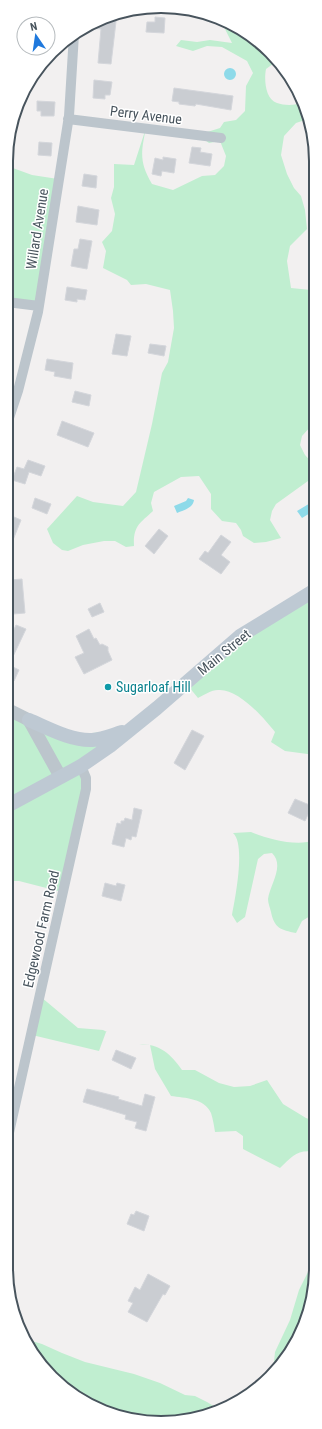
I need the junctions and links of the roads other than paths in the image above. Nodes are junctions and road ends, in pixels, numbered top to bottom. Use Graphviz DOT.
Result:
graph roads {
  1 [pos="74,42"];
  2 [pos="68,119"];
  3 [pos="221,138"];
  4 [pos="13,303"];
  5 [pos="39,306"];
  6 [pos="13,405"];
  7 [pos="309,594"];
  8 [pos="13,712"];
  9 [pos="30,720"];
  10 [pos="132,728"];
  11 [pos="81,766"];
  12 [pos="60,776"];
  13 [pos="13,803"];
  14 [pos="13,1115"];
  1 -- 2 [label="street, Willard Avenue"];
  2 -- 3 [label="street, Perry Avenue"];
  2 -- 5 [label="street, Willard Avenue"];
  4 -- 5 [label="street"];
  5 -- 6 [label="street, Willard Avenue"];
  7 -- 10 [label="main road, Main Street"];
  8 -- 9 [label="street"];
  9 -- 10 [label="main road"];
  9 -- 12 [label="street"];
  10 -- 11 [label="main road, Main Street"];
  11 -- 12 [label="main road, Main Street"];
  11 -- 14 [label="street, Edgewood Farm Road"];
  12 -- 13 [label="main road, Main Street"];
}
